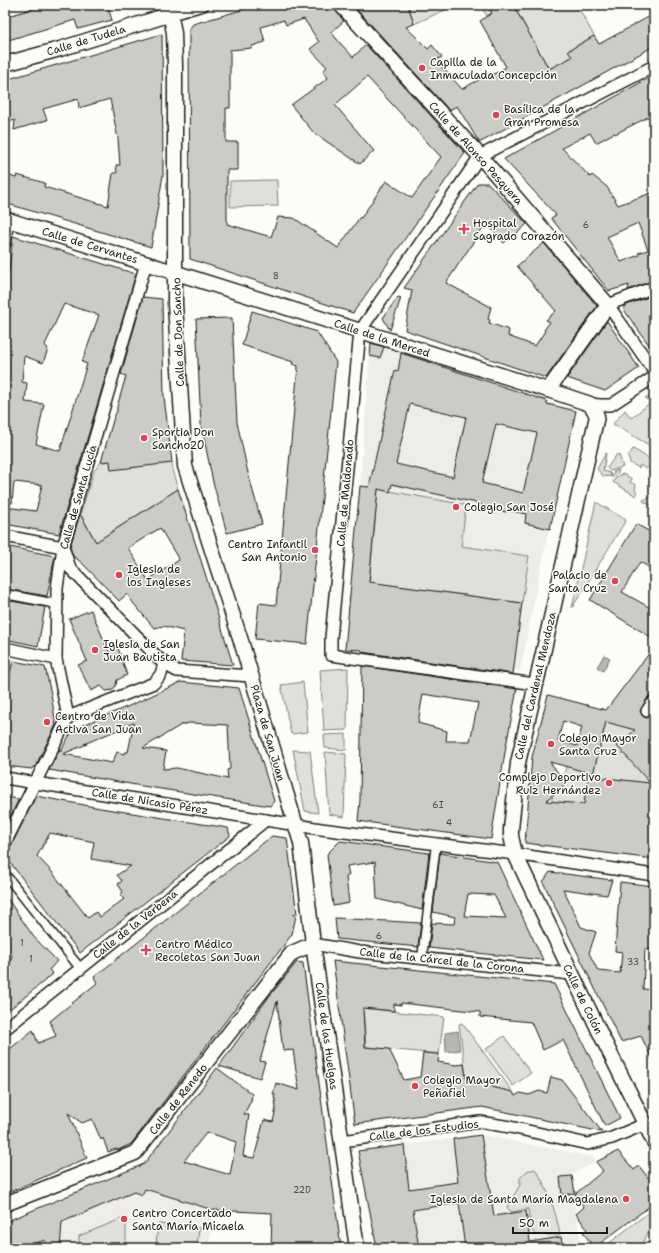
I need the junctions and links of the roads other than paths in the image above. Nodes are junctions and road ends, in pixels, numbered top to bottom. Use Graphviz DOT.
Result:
graph roads {
  1 [pos="203,5"];
  2 [pos="341,5"];
  3 [pos="165,10"];
  4 [pos="5,64"];
  5 [pos="654,66"];
  6 [pos="480,156"];
  7 [pos="6,219"];
  8 [pos="5,242"];
  9 [pos="146,263"];
  10 [pos="175,272"];
  11 [pos="654,287"];
  12 [pos="608,305"];
  13 [pos="360,331"];
  14 [pos="652,365"];
  15 [pos="654,377"];
  16 [pos="548,390"];
  17 [pos="590,404"];
  18 [pos="5,536"];
  19 [pos="63,547"];
  20 [pos="79,578"];
  21 [pos="57,588"];
  22 [pos="5,594"];
  23 [pos="57,604"];
  24 [pos="241,641"];
  25 [pos="5,650"];
  26 [pos="56,659"];
  27 [pos="164,664"];
  28 [pos="251,676"];
  29 [pos="536,684"];
  30 [pos="654,701"];
  31 [pos="647,711"];
  32 [pos="68,717"];
  33 [pos="5,778"];
  34 [pos="36,783"];
  35 [pos="266,820"];
  36 [pos="295,825"];
  37 [pos="5,843"];
  38 [pos="436,844"];
  39 [pos="514,854"];
  40 [pos="5,874"];
  41 [pos="654,875"];
  42 [pos="313,944"];
  43 [pos="422,958"];
  44 [pos="80,968"];
  45 [pos="571,974"];
  46 [pos="5,1029"];
  47 [pos="645,1124"];
  48 [pos="342,1141"];
  49 [pos="654,1142"];
  50 [pos="5,1204"];
  51 [pos="358,1248"];
  1 -- 3 [label="street"];
  2 -- 6 [label="street, Calle de Alonso Pesquera"];
  3 -- 4 [label="street, Calle de Tudela"];
  3 -- 10 [label="street, Calle de Don Sancho"];
  5 -- 6 [label="street"];
  6 -- 12 [label="street, Calle de Alonso Pesquera"];
  6 -- 13 [label="street"];
  7 -- 8 [label="street"];
  7 -- 9 [label="street, Calle de Cervantes"];
  9 -- 10 [label="street, Calle de Cervantes"];
  9 -- 19 [label="street, Calle de Santa Lucía"];
  10 -- 13 [label="street, Calle de la Merced"];
  10 -- 24 [label="street, Calle de Don Sancho"];
  11 -- 12 [label="street"];
  12 -- 14 [label="street, Calle de Alonso Pesquera"];
  12 -- 16 [label="street"];
  13 -- 16 [label="street, Calle de la Merced"];
  13 -- 29 [label="street, Calle de Maldonado"];
  15 -- 17 [label="street"];
  16 -- 17 [label="street, Calle de la Merced"];
  17 -- 29 [label="street, Calle del Cardenal Mendoza"];
  18 -- 19 [label="street"];
  19 -- 20 [label="street"];
  19 -- 21 [label="street, Calle de Santa Lucía"];
  20 -- 21 [label="street"];
  20 -- 27 [label="street"];
  21 -- 23 [label="street, Calle de Santa Lucía"];
  22 -- 23 [label="street"];
  23 -- 26 [label="street, Calle de Santa Lucía"];
  24 -- 28 [label="street, Plaza de San Juan"];
  25 -- 26 [label="street"];
  26 -- 32 [label="street, Calle de Santa Lucía"];
  27 -- 28 [label="street"];
  27 -- 32 [label="street"];
  28 -- 36 [label="street, Plaza de San Juan"];
  29 -- 39 [label="street, Calle del Cardenal Mendoza"];
  30 -- 31 [label="street"];
  32 -- 34 [label="street"];
  33 -- 34 [label="street, Calle de Nicasio Pérez"];
  34 -- 35 [label="street, Calle de Nicasio Pérez"];
  34 -- 37 [label="street"];
  35 -- 36 [label="street, Calle de Nicasio Pérez"];
  35 -- 44 [label="street, Calle de la Verbena"];
  36 -- 38 [label="street, Calle de Nicasio Pérez"];
  36 -- 42 [label="street, Calle de las Huelgas"];
  38 -- 39 [label="street, Calle de Nicasio Pérez"];
  38 -- 43 [label="street"];
  39 -- 41 [label="street, Calle de Nicasio Pérez"];
  39 -- 45 [label="street, Calle de Colón"];
  40 -- 44 [label="street"];
  42 -- 43 [label="street, Calle de la Cárcel de la Corona"];
  42 -- 48 [label="street, Calle de las Huelgas"];
  42 -- 50 [label="street, Calle de Renedo"];
  43 -- 45 [label="street, Calle de la Cárcel de la Corona"];
  44 -- 46 [label="street, Calle de la Verbena"];
  45 -- 47 [label="street, Calle de Colón"];
  47 -- 48 [label="street, Calle de los Estudios"];
  47 -- 49 [label="street, Calle de Colón"];
  48 -- 51 [label="street, Calle de las Huelgas"];
}
